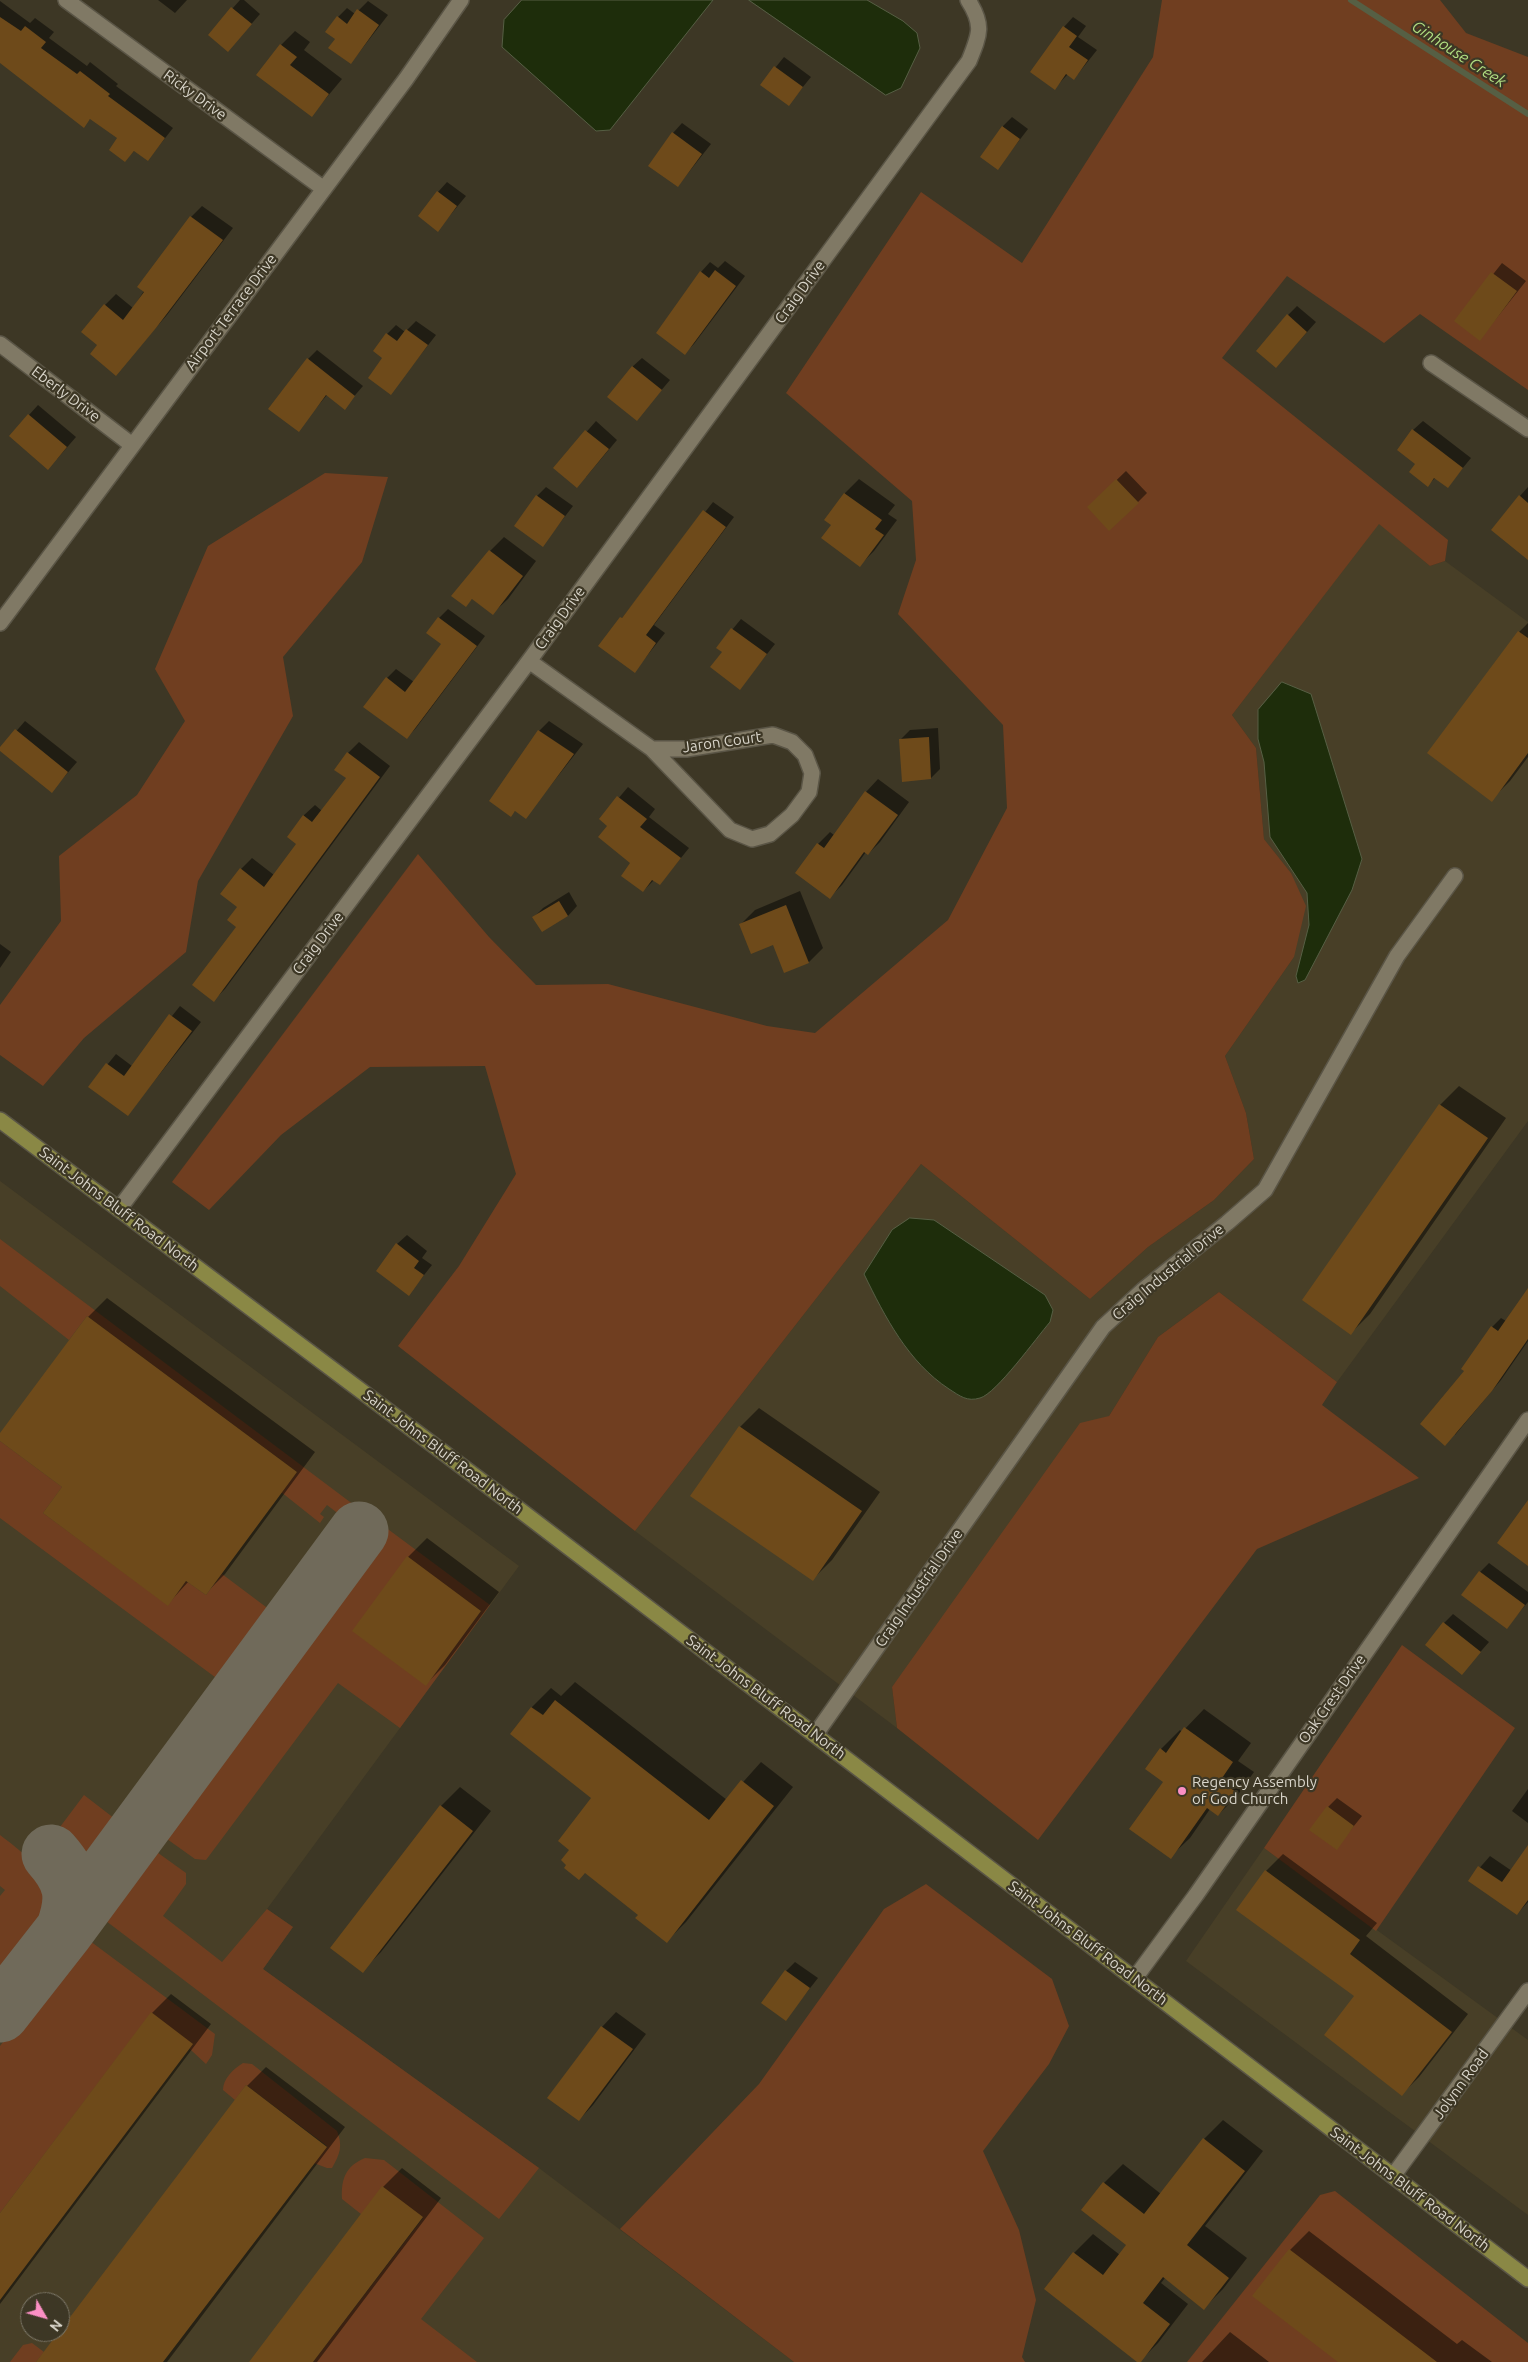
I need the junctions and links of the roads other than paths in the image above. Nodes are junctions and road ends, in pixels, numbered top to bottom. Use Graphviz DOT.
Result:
graph roads {
  1 [pos="66,0"];
  2 [pos="461,0"];
  3 [pos="968,0"];
  4 [pos="324,189"];
  5 [pos="0,344"];
  6 [pos="1431,363"];
  7 [pos="1528,429"];
  8 [pos="132,445"];
  9 [pos="0,623"];
  10 [pos="529,661"];
  11 [pos="652,749"];
  12 [pos="1455,876"];
  13 [pos="0,1120"];
  14 [pos="119,1210"];
  15 [pos="1528,1420"];
  16 [pos="815,1735"];
  17 [pos="1135,1978"];
  18 [pos="1528,1991"];
  19 [pos="1393,2176"];
  20 [pos="1528,2279"];
  1 -- 4 [label="street, Ricky Drive"];
  2 -- 4 [label="street, Airport Terrace Drive"];
  3 -- 10 [label="street, Craig Drive"];
  4 -- 8 [label="street, Airport Terrace Drive"];
  5 -- 8 [label="street, Eberly Drive"];
  6 -- 7 [label="street"];
  8 -- 9 [label="street, Airport Terrace Drive"];
  10 -- 11 [label="street, Jaron Court"];
  10 -- 14 [label="street, Craig Drive"];
  11 -- 11 [label="street, Jaron Court"];
  12 -- 16 [label="street, Craig Industrial Drive"];
  13 -- 14 [label="main road, Saint Johns Bluff Road North"];
  14 -- 16 [label="main road, Saint Johns Bluff Road North"];
  15 -- 17 [label="street, Oak Crest Drive"];
  16 -- 17 [label="main road, Saint Johns Bluff Road North"];
  17 -- 19 [label="main road, Saint Johns Bluff Road North"];
  18 -- 19 [label="street, Jolynn Road"];
  19 -- 20 [label="main road, Saint Johns Bluff Road North"];
}
